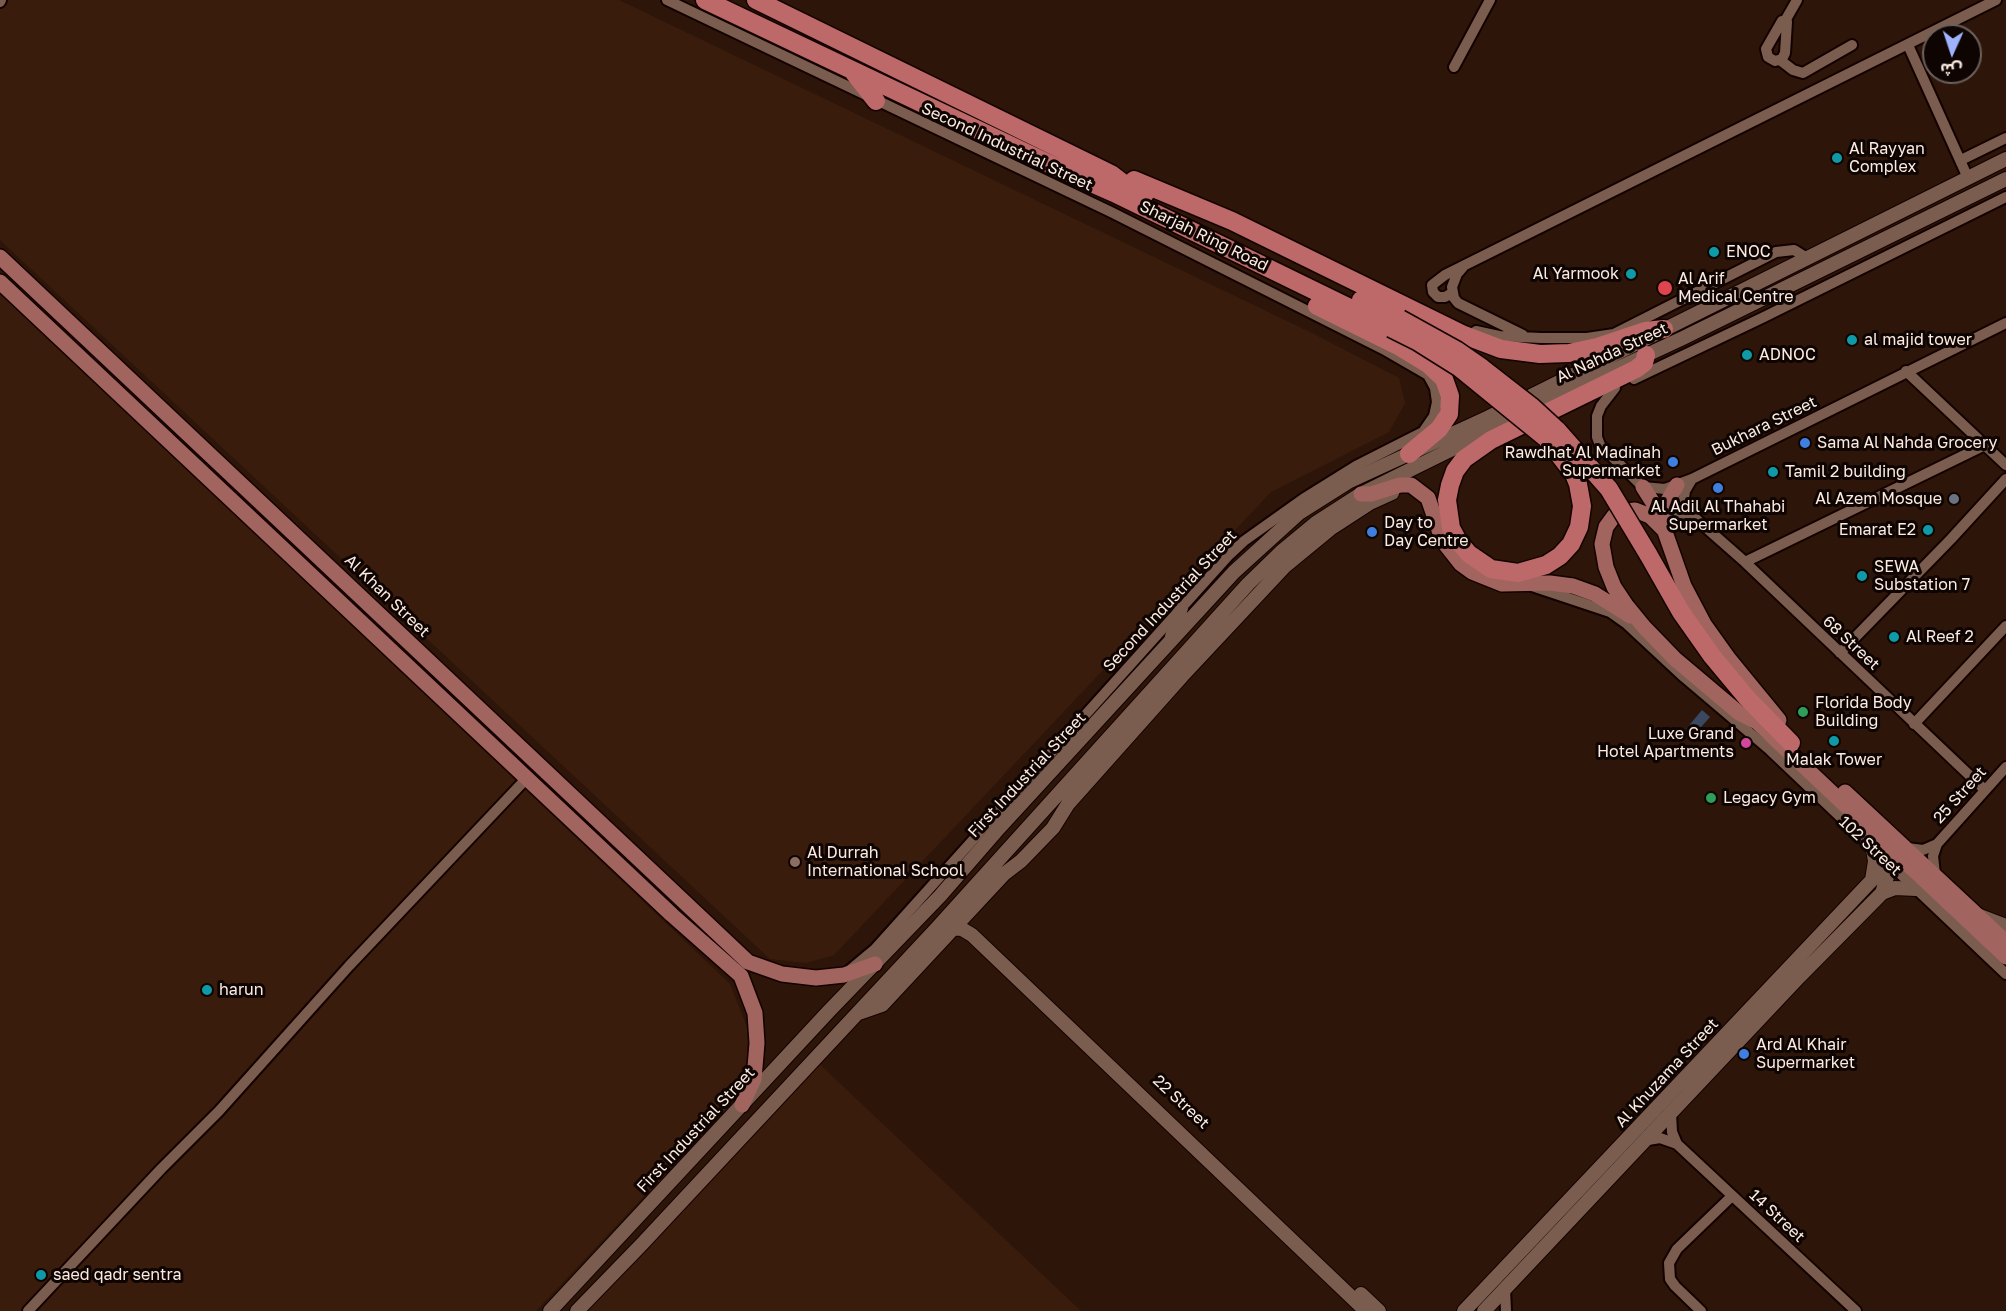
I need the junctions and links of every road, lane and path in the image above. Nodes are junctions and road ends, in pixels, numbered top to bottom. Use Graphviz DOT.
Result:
graph roads {
  1 [pos="667,0"];
  2 [pos="705,0"];
  3 [pos="756,0"];
  4 [pos="1490,0"];
  5 [pos="1797,0"];
  6 [pos="1996,0"];
  7 [pos="1785,21"];
  8 [pos="1852,45"];
  9 [pos="1908,45"];
  10 [pos="1782,59"];
  11 [pos="1454,67"];
  12 [pos="851,70"];
  13 [pos="876,101"];
  14 [pos="2006,138"];
  15 [pos="2006,159"];
  16 [pos="1961,160"];
  17 [pos="1062,170"];
  18 [pos="1111,174"];
  19 [pos="1968,178"];
  20 [pos="2006,179"];
  21 [pos="2006,197"];
  22 [pos="0,257"];
  23 [pos="1807,258"];
  24 [pos="1465,265"];
  25 [pos="0,282"];
  26 [pos="1452,292"];
  27 [pos="1418,312"];
  28 [pos="1395,323"];
  29 [pos="2005,325"];
  30 [pos="1664,329"];
  31 [pos="1528,338"];
  32 [pos="1646,355"];
  33 [pos="1906,371"];
  34 [pos="1615,388"];
  35 [pos="1551,411"];
  36 [pos="1552,434"];
  37 [pos="1985,445"];
  38 [pos="1409,454"];
  39 [pos="2006,465"];
  40 [pos="1692,479"];
  41 [pos="2006,479"];
  42 [pos="1409,485"];
  43 [pos="1677,485"];
  44 [pos="1642,487"];
  45 [pos="1361,494"];
  46 [pos="1321,498"];
  47 [pos="1303,499"];
  48 [pos="1695,518"];
  49 [pos="1665,534"];
  50 [pos="1281,552"];
  51 [pos="1300,552"];
  52 [pos="1644,556"];
  53 [pos="1745,562"];
  54 [pos="1527,584"];
  55 [pos="1181,608"];
  56 [pos="1214,621"];
  57 [pos="2006,626"];
  58 [pos="1644,627"];
  59 [pos="1169,645"];
  60 [pos="1208,648"];
  61 [pos="1840,653"];
  62 [pos="1757,722"];
  63 [pos="1914,724"];
  64 [pos="1086,736"];
  65 [pos="1791,743"];
  66 [pos="1057,747"];
  67 [pos="2006,767"];
  68 [pos="526,779"];
  69 [pos="1985,790"];
  70 [pos="1002,807"];
  71 [pos="1855,815"];
  72 [pos="999,828"];
  73 [pos="1937,844"];
  74 [pos="1907,848"];
  75 [pos="1873,849"];
  76 [pos="1935,874"];
  77 [pos="1872,880"];
  78 [pos="1916,889"];
  79 [pos="1882,893"];
  80 [pos="967,914"];
  81 [pos="1978,915"];
  82 [pos="2006,926"];
  83 [pos="937,928"];
  84 [pos="954,928"];
  85 [pos="2006,942"];
  86 [pos="2006,957"];
  87 [pos="875,964"];
  88 [pos="1792,965"];
  89 [pos="2006,974"];
  90 [pos="844,975"];
  91 [pos="1770,1009"];
  92 [pos="857,1014"];
  93 [pos="742,1105"];
  94 [pos="1671,1113"];
  95 [pos="1648,1140"];
  96 [pos="1677,1144"];
  97 [pos="1732,1196"];
  98 [pos="1505,1289"];
  99 [pos="28,1311"];
  100 [pos="550,1311"];
  101 [pos="576,1311"];
  102 [pos="1366,1311"];
  103 [pos="1379,1311"];
  104 [pos="1464,1311"];
  105 [pos="1484,1311"];
  106 [pos="1506,1311"];
  107 [pos="1701,1311"];
  108 [pos="1856,1311"];
  1 -- 13 [label="street, Second Industrial Street"];
  2 -- 12 [label="highway, Sharjah Ring Road"];
  3 -- 18 [label="highway, Sharjah Ring Road"];
  4 -- 11 [label="street"];
  5 -- 7 [label="street"];
  6 -- 9 [label="street"];
  7 -- 10 [label="street"];
  7 -- 10 [label="street"];
  8 -- 10 [label="street"];
  9 -- 16 [label="street"];
  9 -- 24 [label="street"];
  12 -- 13 [label="highway"];
  12 -- 17 [label="highway, Sharjah Ring Road"];
  13 -- 47 [label="street, Second Industrial Street"];
  14 -- 16 [label="street"];
  15 -- 19 [label="main road, Al Nahda Street"];
  16 -- 19 [label="street"];
  17 -- 28 [label="highway, Sharjah Ring Road"];
  17 -- 38 [label="highway"];
  18 -- 27 [label="highway"];
  18 -- 28 [label="highway, Sharjah Ring Road"];
  19 -- 23 [label="main road, Al Nahda Street"];
  20 -- 32 [label="main road, Al Nahda Street"];
  21 -- 34 [label="street"];
  22 -- 90 [label="main road, Al Khan Street"];
  23 -- 30 [label="main road, Al Nahda Street"];
  23 -- 31 [label="street"];
  24 -- 26 [label="street"];
  24 -- 26 [label="street"];
  25 -- 68 [label="main road"];
  26 -- 31 [label="street"];
  27 -- 30 [label="highway"];
  27 -- 31 [label="street"];
  28 -- 36 [label="highway, Sharjah Ring Road, bridge"];
  29 -- 33 [label="street, Bukhara Street"];
  30 -- 38 [label="main road, Al Nahda Street"];
  32 -- 35 [label="highway"];
  32 -- 45 [label="main road, Al Nahda Street"];
  33 -- 37 [label="street"];
  33 -- 40 [label="street, Bukhara Street"];
  34 -- 35 [label="street"];
  34 -- 44 [label="street"];
  35 -- 36 [label="highway"];
  36 -- 52 [label="highway, Sharjah Ring Road"];
  37 -- 39 [label="street"];
  37 -- 53 [label="street"];
  38 -- 46 [label="main road, First Industrial Street"];
  40 -- 43 [label="street, Bukhara Street"];
  40 -- 48 [label="street, 68 Street"];
  41 -- 61 [label="street"];
  42 -- 45 [label="main road"];
  42 -- 51 [label="main road"];
  42 -- 54 [label="main road"];
  43 -- 44 [label="street, Bukhara Street"];
  43 -- 49 [label="main road"];
  44 -- 49 [label="main road"];
  45 -- 50 [label="main road, First Industrial Street"];
  46 -- 47 [label="main road"];
  46 -- 59 [label="main road, First Industrial Street"];
  47 -- 55 [label="street, Second Industrial Street"];
  48 -- 49 [label="street"];
  48 -- 53 [label="street, 68 Street"];
  49 -- 58 [label="main road"];
  49 -- 65 [label="main road"];
  50 -- 51 [label="main road"];
  50 -- 56 [label="main road, First Industrial Street"];
  51 -- 60 [label="main road"];
  52 -- 62 [label="highway, 102 Street"];
  52 -- 65 [label="highway, 102 Street"];
  53 -- 61 [label="street, 68 Street"];
  54 -- 58 [label="main road"];
  54 -- 75 [label="street, 102 Street"];
  55 -- 59 [label="main road"];
  55 -- 66 [label="street, Second Industrial Street"];
  56 -- 60 [label="main road"];
  56 -- 83 [label="main road, First Industrial Street"];
  57 -- 63 [label="street"];
  58 -- 62 [label="main road"];
  59 -- 64 [label="main road, First Industrial Street"];
  60 -- 80 [label="main road"];
  61 -- 63 [label="street, 68 Street"];
  62 -- 71 [label="main road, 102 Street"];
  63 -- 69 [label="street, 68 Street"];
  64 -- 66 [label="main road"];
  64 -- 72 [label="main road, First Industrial Street"];
  65 -- 74 [label="main road, 102 Street"];
  66 -- 70 [label="street, Second Industrial Street"];
  67 -- 69 [label="street, 25 Street"];
  68 -- 93 [label="main road"];
  68 -- 99 [label="street"];
  69 -- 73 [label="street, 25 Street"];
  70 -- 72 [label="main road"];
  70 -- 90 [label="street, Second Industrial Street"];
  71 -- 75 [label="main road"];
  71 -- 86 [label="main road, 102 Street"];
  72 -- 87 [label="main road, First Industrial Street"];
  73 -- 74 [label="street, 25 Street"];
  73 -- 76 [label="street, 25 Street"];
  74 -- 76 [label="main road, 102 Street"];
  75 -- 77 [label="main road"];
  75 -- 78 [label="street, 102 Street"];
  76 -- 81 [label="main road, 102 Street"];
  77 -- 79 [label="main road"];
  77 -- 88 [label="main road, Al Khuzama Street"];
  78 -- 79 [label="main road"];
  78 -- 89 [label="street, 102 Street"];
  79 -- 91 [label="main road, Al Khuzama Street"];
  80 -- 84 [label="main road"];
  80 -- 103 [label="main road, 22 Street"];
  81 -- 82 [label="main road"];
  81 -- 85 [label="main road, 102 Street"];
  83 -- 84 [label="main road"];
  83 -- 92 [label="main road, First Industrial Street"];
  84 -- 92 [label="main road"];
  84 -- 102 [label="main road, 22 Street"];
  87 -- 90 [label="main road"];
  87 -- 93 [label="main road, First Industrial Street"];
  88 -- 91 [label="main road"];
  88 -- 104 [label="main road, Al Khuzama Street"];
  91 -- 94 [label="main road, Al Khuzama Street"];
  92 -- 101 [label="main road, First Industrial Street"];
  93 -- 100 [label="main road, First Industrial Street"];
  94 -- 95 [label="main road, Al Khuzama Street"];
  94 -- 96 [label="street"];
  95 -- 96 [label="street"];
  95 -- 98 [label="main road, Al Khuzama Street"];
  96 -- 97 [label="street, 14 Street"];
  97 -- 107 [label="street"];
  97 -- 108 [label="street, 14 Street"];
  98 -- 105 [label="main road, Al Khuzama Street"];
  98 -- 106 [label="street"];
}
